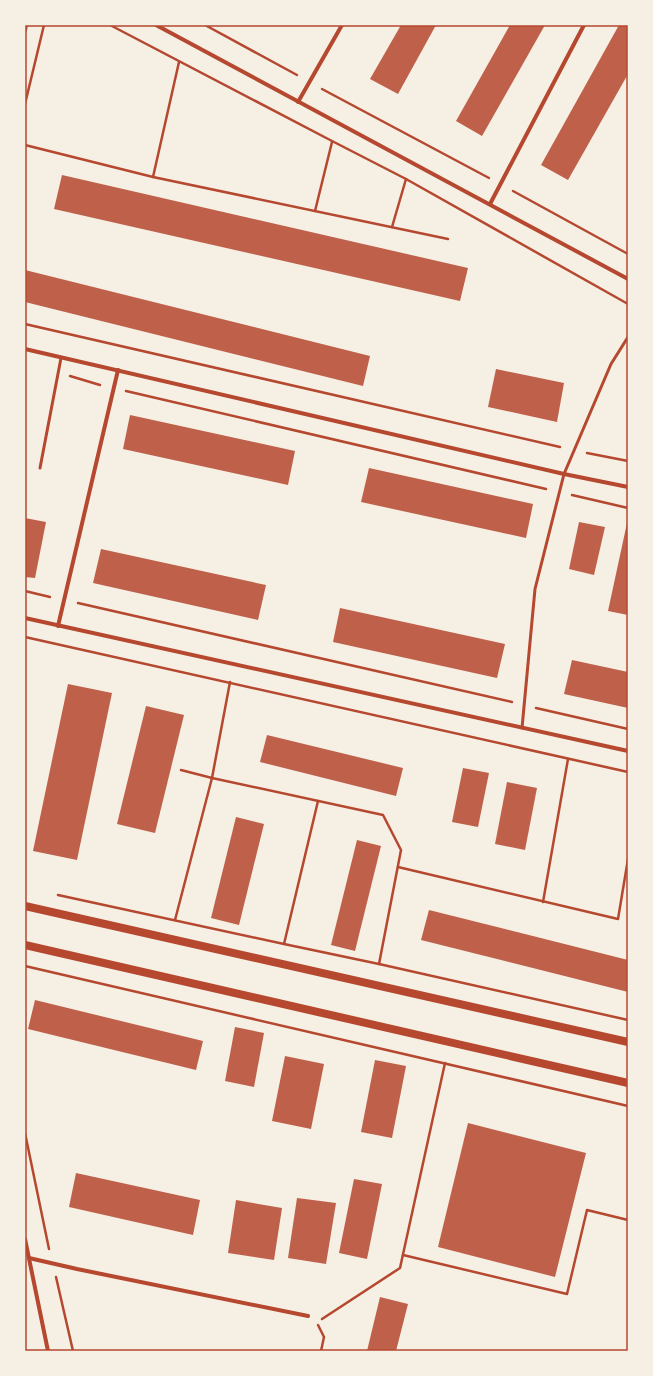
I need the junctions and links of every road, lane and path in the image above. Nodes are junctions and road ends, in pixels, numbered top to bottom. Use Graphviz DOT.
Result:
graph roads {
  1 [pos="26,25"];
  2 [pos="44,25"];
  3 [pos="110,25"];
  4 [pos="156,25"];
  5 [pos="205,25"];
  6 [pos="342,25"];
  7 [pos="584,25"];
  8 [pos="25,30"];
  9 [pos="179,62"];
  10 [pos="310,82"];
  11 [pos="298,102"];
  12 [pos="25,104"];
  13 [pos="332,141"];
  14 [pos="25,145"];
  15 [pos="153,177"];
  16 [pos="406,179"];
  17 [pos="500,184"];
  18 [pos="490,204"];
  19 [pos="315,211"];
  20 [pos="392,227"];
  21 [pos="448,239"];
  22 [pos="628,254"];
  23 [pos="628,279"];
  24 [pos="628,304"];
  25 [pos="25,324"];
  26 [pos="628,337"];
  27 [pos="25,349"];
  28 [pos="61,358"];
  29 [pos="118,370"];
  30 [pos="58,373"];
  31 [pos="114,389"];
  32 [pos="574,451"];
  33 [pos="628,461"];
  34 [pos="40,468"];
  35 [pos="564,474"];
  36 [pos="628,487"];
  37 [pos="560,492"];
  38 [pos="628,508"];
  39 [pos="25,591"];
  40 [pos="64,600"];
  41 [pos="25,618"];
  42 [pos="58,626"];
  43 [pos="25,637"];
  44 [pos="230,682"];
  45 [pos="524,705"];
  46 [pos="522,728"];
  47 [pos="628,729"];
  48 [pos="628,751"];
  49 [pos="568,759"];
  50 [pos="181,770"];
  51 [pos="628,772"];
  52 [pos="212,778"];
  53 [pos="318,801"];
  54 [pos="628,859"];
  55 [pos="398,867"];
  56 [pos="55,894"];
  57 [pos="543,902"];
  58 [pos="25,906"];
  59 [pos="175,920"];
  60 [pos="284,944"];
  61 [pos="25,946"];
  62 [pos="379,964"];
  63 [pos="25,966"];
  64 [pos="628,1020"];
  65 [pos="628,1042"];
  66 [pos="444,1063"];
  67 [pos="628,1083"];
  68 [pos="628,1106"];
  69 [pos="25,1133"];
  70 [pos="628,1220"];
  71 [pos="25,1239"];
  72 [pos="403,1255"];
  73 [pos="29,1258"];
  74 [pos="52,1264"];
  75 [pos="308,1316"];
  76 [pos="48,1351"];
  77 [pos="73,1351"];
  78 [pos="321,1351"];
  1 -- 8 [label="street"];
  2 -- 12 [label="path"];
  3 -- 9 [label="path"];
  4 -- 11 [label="street"];
  5 -- 10 [label="path"];
  6 -- 10 [label="street"];
  7 -- 17 [label="street"];
  9 -- 13 [label="path"];
  9 -- 15 [label="path"];
  10 -- 11 [label="street"];
  10 -- 17 [label="path"];
  11 -- 18 [label="street"];
  13 -- 16 [label="path"];
  13 -- 19 [label="path"];
  14 -- 15 [label="path"];
  15 -- 19 [label="path"];
  16 -- 20 [label="path"];
  16 -- 24 [label="path"];
  17 -- 18 [label="street"];
  17 -- 22 [label="path"];
  18 -- 23 [label="street"];
  19 -- 20 [label="path"];
  20 -- 21 [label="path"];
  25 -- 32 [label="path"];
  26 -- 32 [label="lane"];
  27 -- 28 [label="street"];
  28 -- 29 [label="street"];
  28 -- 30 [label="lane"];
  29 -- 31 [label="street"];
  29 -- 35 [label="street"];
  30 -- 31 [label="path"];
  30 -- 34 [label="lane"];
  31 -- 37 [label="path"];
  31 -- 40 [label="street"];
  32 -- 33 [label="path"];
  32 -- 35 [label="lane"];
  35 -- 36 [label="street"];
  35 -- 37 [label="lane"];
  37 -- 38 [label="path"];
  37 -- 45 [label="lane"];
  39 -- 40 [label="path"];
  40 -- 42 [label="street"];
  40 -- 45 [label="path"];
  41 -- 42 [label="street"];
  42 -- 46 [label="street"];
  43 -- 44 [label="path"];
  44 -- 49 [label="path"];
  44 -- 52 [label="path"];
  45 -- 46 [label="lane"];
  45 -- 47 [label="path"];
  46 -- 48 [label="street"];
  49 -- 51 [label="path"];
  49 -- 57 [label="path"];
  50 -- 52 [label="path"];
  52 -- 53 [label="path"];
  52 -- 59 [label="path"];
  53 -- 55 [label="path"];
  53 -- 60 [label="path"];
  54 -- 57 [label="path"];
  55 -- 57 [label="path"];
  55 -- 62 [label="path"];
  56 -- 59 [label="path"];
  58 -- 65 [label="main road"];
  59 -- 60 [label="path"];
  60 -- 62 [label="path"];
  61 -- 67 [label="main road"];
  62 -- 64 [label="path"];
  63 -- 66 [label="path"];
  66 -- 68 [label="path"];
  66 -- 72 [label="path"];
  69 -- 74 [label="path"];
  70 -- 72 [label="path"];
  71 -- 73 [label="street"];
  72 -- 78 [label="path"];
  73 -- 74 [label="street"];
  73 -- 76 [label="street"];
  74 -- 75 [label="street"];
  74 -- 77 [label="path"];
}
